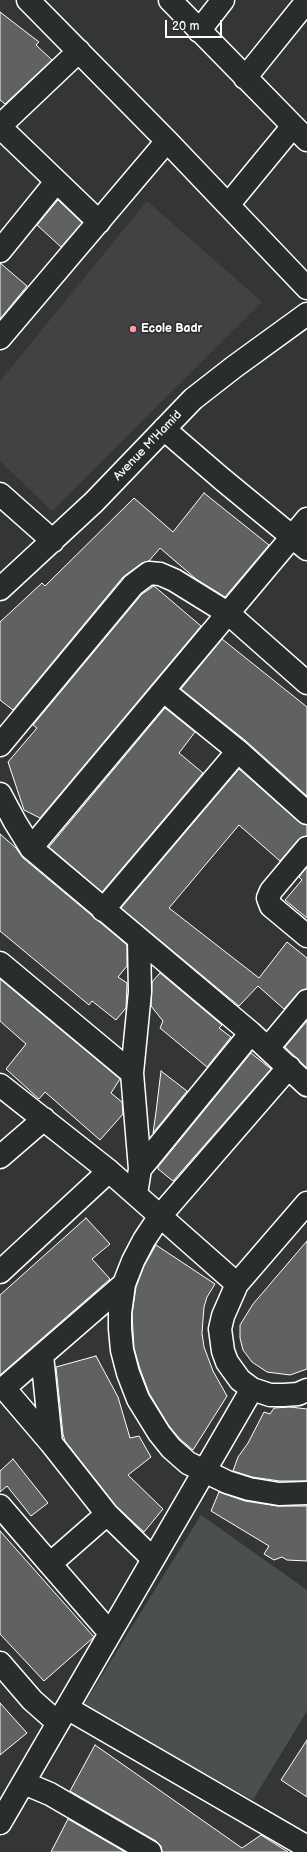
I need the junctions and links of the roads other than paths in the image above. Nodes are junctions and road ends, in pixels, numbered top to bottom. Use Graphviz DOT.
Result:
graph roads {
  1 [pos="28,0"];
  2 [pos="170,0"];
  3 [pos="223,0"];
  4 [pos="307,0"];
  5 [pos="199,31"];
  6 [pos="79,51"];
  7 [pos="245,78"];
  8 [pos="0,126"];
  9 [pos="300,133"];
  10 [pos="167,141"];
  11 [pos="56,182"];
  12 [pos="228,205"];
  13 [pos="99,222"];
  14 [pos="0,251"];
  15 [pos="307,288"];
  16 [pos="307,314"];
  17 [pos="0,338"];
  18 [pos="164,429"];
  19 [pos="0,494"];
  20 [pos="307,519"];
  21 [pos="53,541"];
  22 [pos="300,542"];
  23 [pos="0,589"];
  24 [pos="229,614"];
  25 [pos="307,683"];
  26 [pos="164,691"];
  27 [pos="0,745"];
  28 [pos="238,751"];
  29 [pos="0,794"];
  30 [pos="307,812"];
  31 [pos="7,821"];
  32 [pos="32,848"];
  33 [pos="307,848"];
  34 [pos="103,910"];
  35 [pos="307,936"];
  36 [pos="139,939"];
  37 [pos="0,963"];
  38 [pos="307,1001"];
  39 [pos="251,1033"];
  40 [pos="268,1048"];
  41 [pos="289,1067"];
  42 [pos="132,1072"];
  43 [pos="307,1085"];
  44 [pos="2,1090"];
  45 [pos="44,1119"];
  46 [pos="0,1157"];
  47 [pos="140,1169"];
  48 [pos="109,1171"];
  49 [pos="136,1194"];
  50 [pos="307,1203"];
  51 [pos="160,1216"];
  52 [pos="0,1272"];
  53 [pos="124,1284"];
  54 [pos="237,1284"];
  55 [pos="42,1355"];
  56 [pos="252,1389"];
  57 [pos="2,1390"];
  58 [pos="307,1390"];
  59 [pos="51,1443"];
  60 [pos="204,1471"];
  61 [pos="307,1493"];
  62 [pos="0,1506"];
  63 [pos="107,1514"];
  64 [pos="153,1558"];
  65 [pos="50,1564"];
  66 [pos="110,1633"];
  67 [pos="0,1663"];
  68 [pos="62,1716"];
  69 [pos="24,1782"];
  70 [pos="0,1823"];
  71 [pos="307,1847"];
  72 [pos="150,1852"];
  1 -- 6 [label="street"];
  2 -- 5 [label="street"];
  3 -- 5 [label="street"];
  4 -- 7 [label="street"];
  5 -- 7 [label="street"];
  6 -- 8 [label="street"];
  6 -- 10 [label="street"];
  7 -- 9 [label="street"];
  8 -- 11 [label="street"];
  9 -- 12 [label="street"];
  10 -- 12 [label="street"];
  10 -- 13 [label="street"];
  11 -- 13 [label="street"];
  11 -- 14 [label="street"];
  12 -- 15 [label="street"];
  13 -- 17 [label="street"];
  16 -- 18 [label="street, Avenue M'Hamid"];
  18 -- 21 [label="street, Avenue M'Hamid"];
  18 -- 22 [label="street"];
  19 -- 21 [label="street"];
  20 -- 22 [label="street"];
  21 -- 23 [label="street, Avenue M'Hamid"];
  22 -- 24 [label="street"];
  24 -- 25 [label="street"];
  24 -- 26 [label="street"];
  24 -- 27 [label="street"];
  26 -- 28 [label="street"];
  26 -- 32 [label="street"];
  28 -- 30 [label="street"];
  28 -- 34 [label="street"];
  29 -- 31 [label="street"];
  31 -- 32 [label="street"];
  32 -- 34 [label="street"];
  33 -- 35 [label="street"];
  34 -- 36 [label="street"];
  36 -- 39 [label="street"];
  36 -- 42 [label="street"];
  37 -- 42 [label="street"];
  38 -- 40 [label="street"];
  39 -- 40 [label="street"];
  39 -- 47 [label="street"];
  40 -- 41 [label="street"];
  41 -- 43 [label="street"];
  41 -- 51 [label="street"];
  42 -- 47 [label="street"];
  44 -- 45 [label="street"];
  45 -- 46 [label="street"];
  45 -- 48 [label="street"];
  47 -- 49 [label="street"];
  48 -- 49 [label="street"];
  48 -- 52 [label="street"];
  49 -- 51 [label="street"];
  50 -- 54 [label="street"];
  51 -- 53 [label="street"];
  51 -- 54 [label="street"];
  53 -- 55 [label="street"];
  53 -- 60 [label="street"];
  54 -- 56 [label="street"];
  55 -- 57 [label="street"];
  55 -- 59 [label="street"];
  56 -- 58 [label="street"];
  56 -- 60 [label="street"];
  57 -- 59 [label="street"];
  59 -- 63 [label="street"];
  60 -- 61 [label="street"];
  60 -- 64 [label="street"];
  62 -- 65 [label="street"];
  63 -- 64 [label="street"];
  63 -- 65 [label="street"];
  64 -- 66 [label="street"];
  65 -- 66 [label="street"];
  66 -- 68 [label="street"];
  67 -- 68 [label="street"];
  68 -- 69 [label="street"];
  68 -- 71 [label="street"];
  69 -- 70 [label="street"];
  69 -- 72 [label="street"];
}
